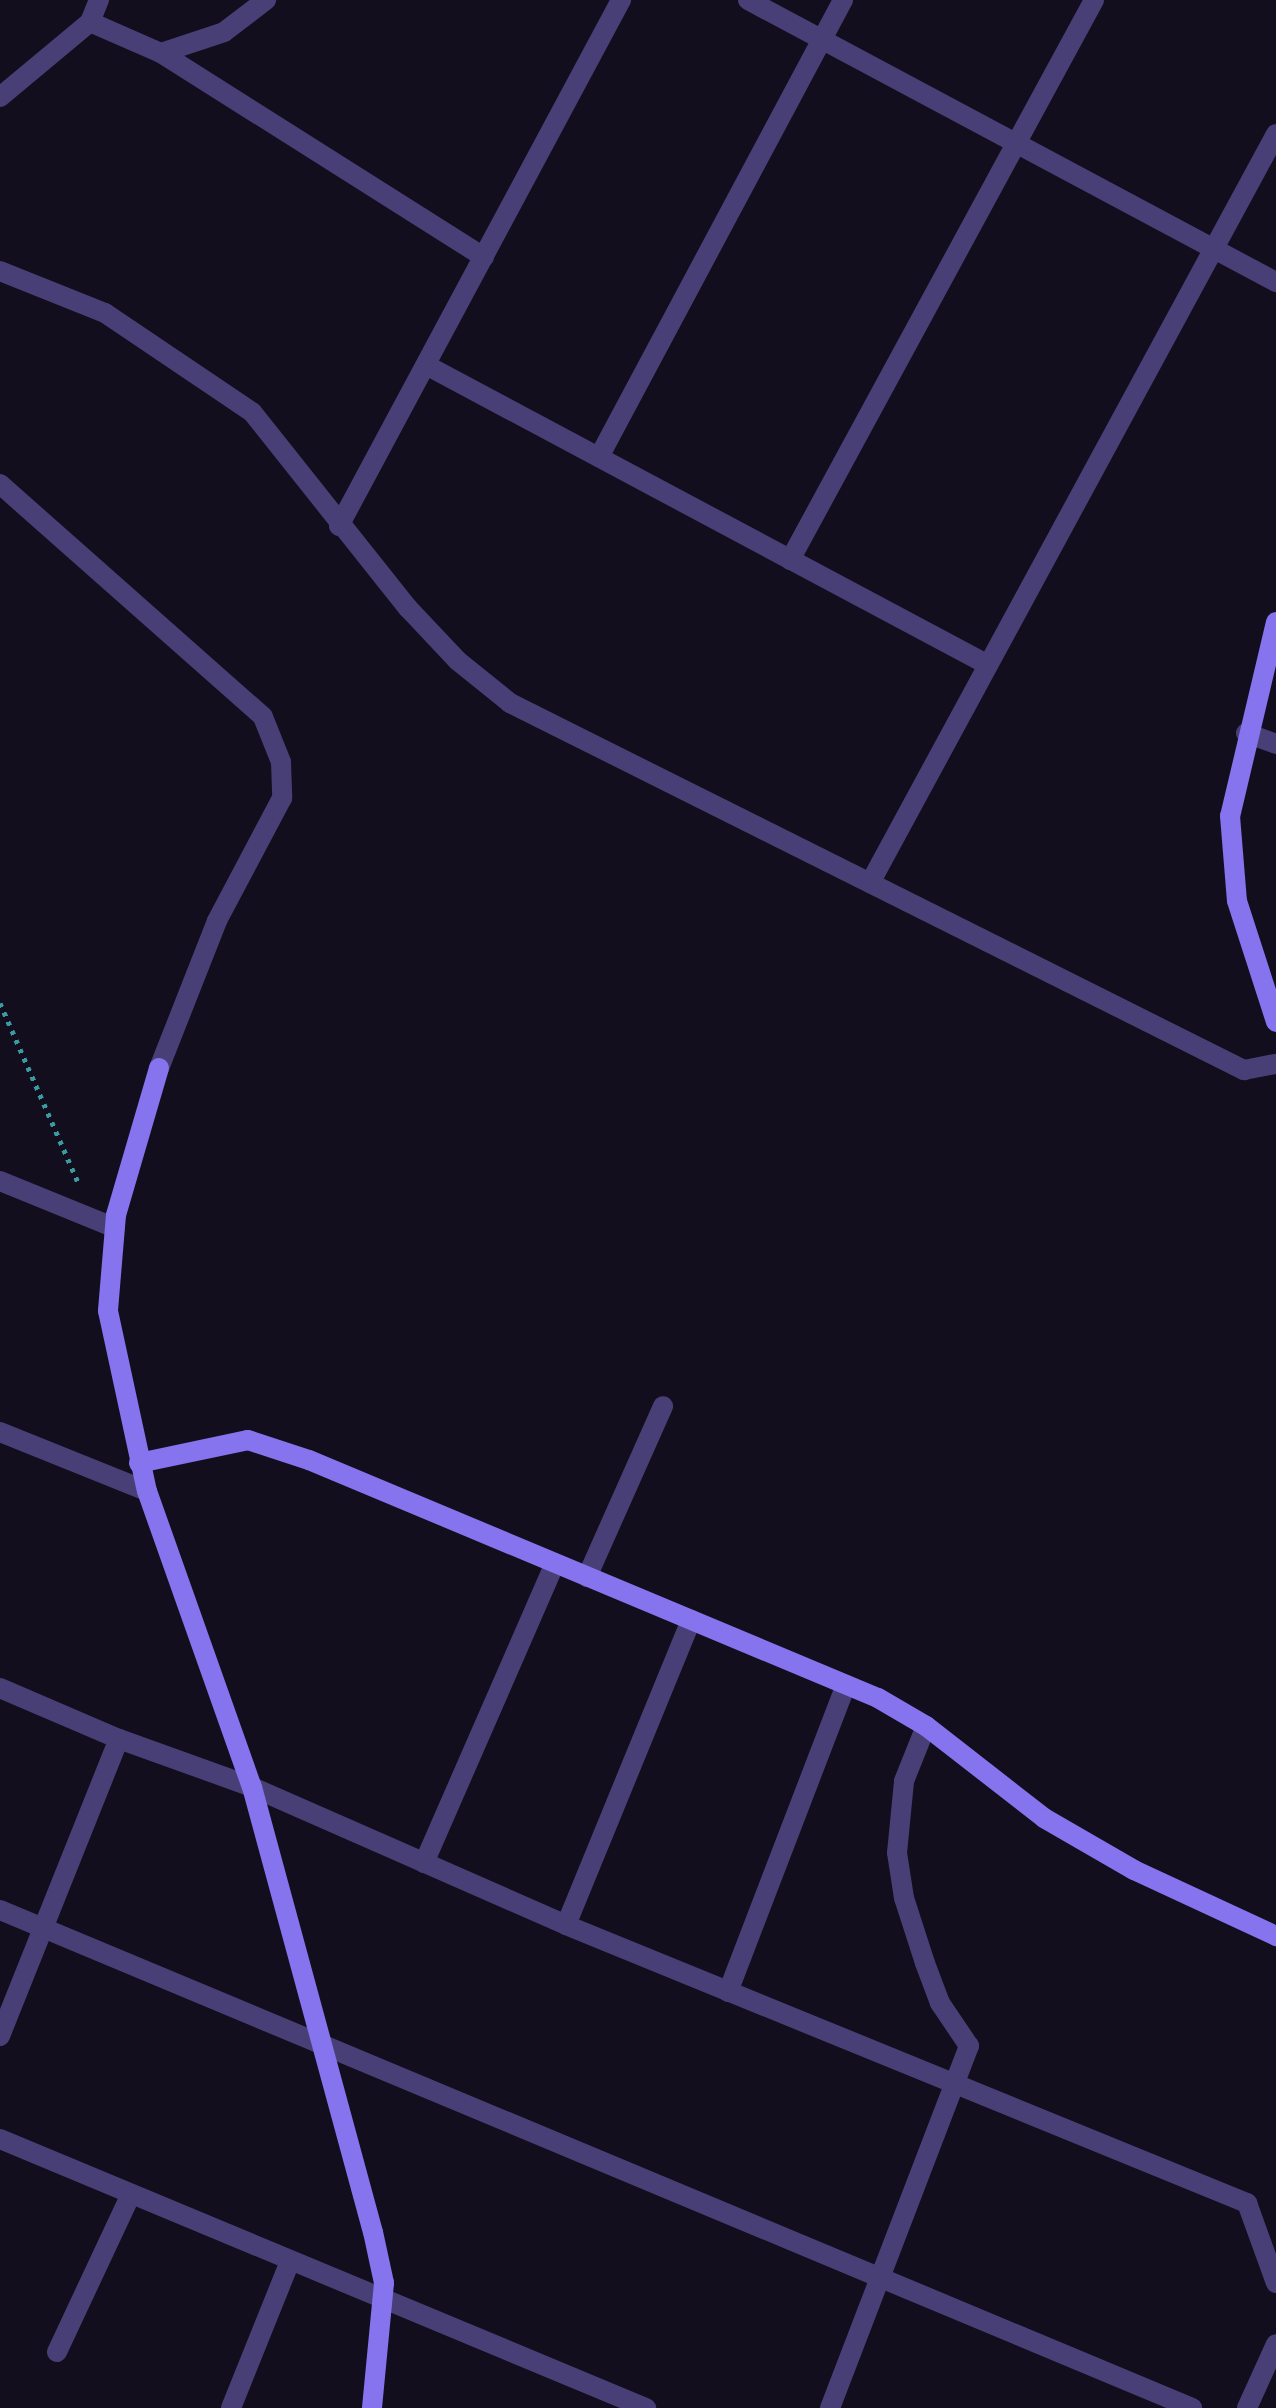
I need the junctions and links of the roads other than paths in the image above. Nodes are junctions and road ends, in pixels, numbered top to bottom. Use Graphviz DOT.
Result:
graph roads {
  1 [pos="99,0"];
  2 [pos="266,0"];
  3 [pos="621,0"];
  4 [pos="748,0"];
  5 [pos="843,0"];
  6 [pos="1094,0"];
  7 [pos="90,22"];
  8 [pos="822,40"];
  9 [pos="161,53"];
  10 [pos="0,97"];
  11 [pos="1276,134"];
  12 [pos="1017,144"];
  13 [pos="1213,248"];
  14 [pos="484,257"];
  15 [pos="0,271"];
  16 [pos="1276,282"];
  17 [pos="426,365"];
  18 [pos="599,457"];
  19 [pos="0,484"];
  20 [pos="339,526"];
  21 [pos="790,560"];
  22 [pos="1276,622"];
  23 [pos="988,665"];
  24 [pos="1246,733"];
  25 [pos="1276,744"];
  26 [pos="870,883"];
  27 [pos="1276,1022"];
  28 [pos="1276,1064"];
  29 [pos="0,1181"];
  30 [pos="115,1228"];
  31 [pos="663,1406"];
  32 [pos="0,1432"];
  33 [pos="139,1463"];
  34 [pos="147,1491"];
  35 [pos="555,1563"];
  36 [pos="587,1577"];
  37 [pos="691,1620"];
  38 [pos="846,1685"];
  39 [pos="0,1688"];
  40 [pos="926,1726"];
  41 [pos="119,1739"];
  42 [pos="252,1787"];
  43 [pos="424,1863"];
  44 [pos="0,1910"];
  45 [pos="566,1925"];
  46 [pos="44,1929"];
  47 [pos="1276,1936"];
  48 [pos="728,1992"];
  49 [pos="0,2036"];
  50 [pos="321,2046"];
  51 [pos="956,2085"];
  52 [pos="0,2139"];
  53 [pos="131,2194"];
  54 [pos="290,2261"];
  55 [pos="880,2280"];
  56 [pos="1276,2283"];
  57 [pos="382,2300"];
  58 [pos="1276,2344"];
  59 [pos="57,2352"];
  60 [pos="231,2408"];
  61 [pos="372,2408"];
  62 [pos="646,2408"];
  63 [pos="830,2408"];
  64 [pos="1192,2408"];
  65 [pos="1247,2408"];
  1 -- 7 [label="street"];
  2 -- 9 [label="street"];
  3 -- 14 [label="street"];
  4 -- 8 [label="street"];
  5 -- 8 [label="street"];
  6 -- 12 [label="street"];
  7 -- 9 [label="street"];
  7 -- 10 [label="street"];
  8 -- 12 [label="street"];
  8 -- 18 [label="street"];
  9 -- 14 [label="street"];
  11 -- 13 [label="street"];
  12 -- 13 [label="street"];
  12 -- 21 [label="street"];
  13 -- 16 [label="street"];
  13 -- 23 [label="street"];
  14 -- 17 [label="street"];
  15 -- 20 [label="street"];
  17 -- 18 [label="street"];
  17 -- 20 [label="street"];
  18 -- 21 [label="street"];
  19 -- 30 [label="street"];
  20 -- 26 [label="street"];
  21 -- 23 [label="street"];
  22 -- 24 [label="street"];
  23 -- 26 [label="street"];
  24 -- 25 [label="street"];
  24 -- 27 [label="street"];
  26 -- 28 [label="street"];
  29 -- 30 [label="street"];
  30 -- 33 [label="street"];
  31 -- 36 [label="street"];
  32 -- 34 [label="street"];
  33 -- 34 [label="street"];
  33 -- 35 [label="street"];
  34 -- 42 [label="street"];
  35 -- 36 [label="street"];
  35 -- 43 [label="street"];
  36 -- 37 [label="street"];
  37 -- 38 [label="street"];
  37 -- 45 [label="street"];
  38 -- 40 [label="street"];
  38 -- 48 [label="street"];
  39 -- 41 [label="street"];
  40 -- 47 [label="street"];
  40 -- 51 [label="street"];
  41 -- 42 [label="street"];
  41 -- 46 [label="street"];
  42 -- 43 [label="street"];
  42 -- 50 [label="street"];
  43 -- 45 [label="street"];
  44 -- 46 [label="street"];
  45 -- 48 [label="street"];
  46 -- 49 [label="street"];
  46 -- 50 [label="street"];
  48 -- 51 [label="street"];
  50 -- 55 [label="street"];
  50 -- 57 [label="street"];
  51 -- 55 [label="street"];
  51 -- 56 [label="street"];
  52 -- 53 [label="street"];
  53 -- 54 [label="street"];
  53 -- 59 [label="street"];
  54 -- 57 [label="street"];
  54 -- 60 [label="street"];
  55 -- 63 [label="street"];
  55 -- 64 [label="street"];
  57 -- 61 [label="street"];
  57 -- 62 [label="street"];
  58 -- 65 [label="street"];
}
